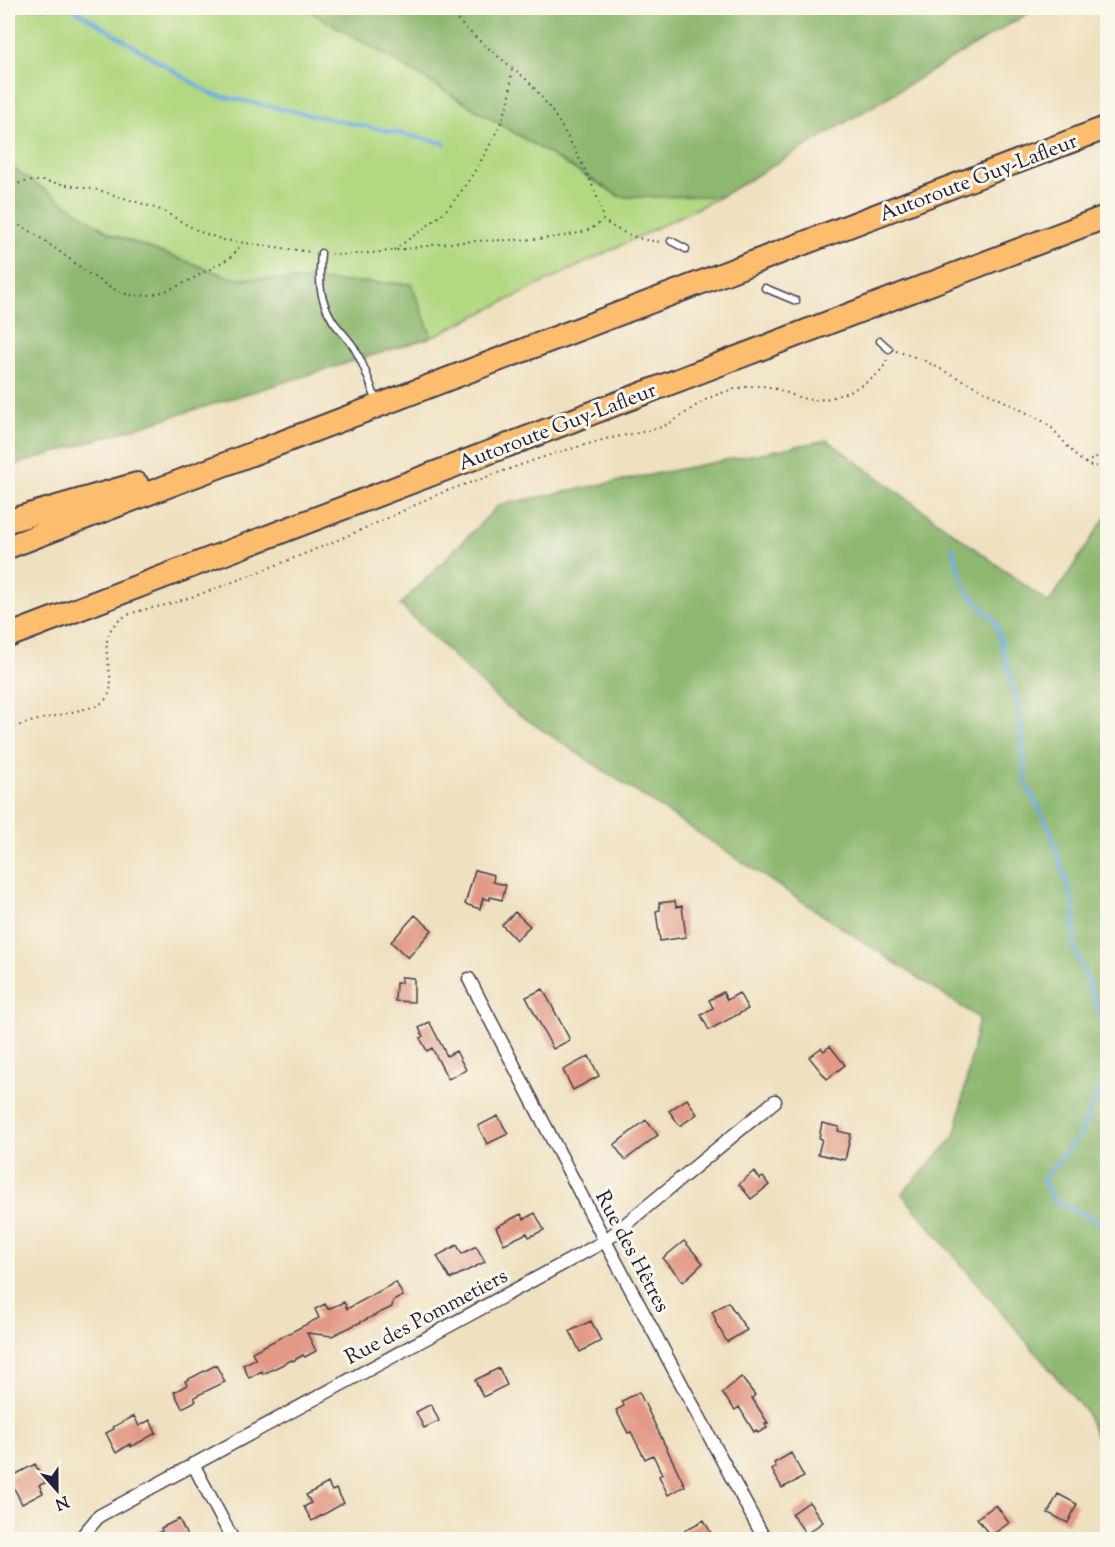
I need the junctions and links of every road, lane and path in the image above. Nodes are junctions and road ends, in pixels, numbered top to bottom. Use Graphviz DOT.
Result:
graph roads {
  1 [pos="444,8"];
  2 [pos="512,68"];
  3 [pos="1107,127"];
  4 [pos="8,189"];
  5 [pos="1107,216"];
  6 [pos="603,220"];
  7 [pos="8,222"];
  8 [pos="671,241"];
  9 [pos="242,244"];
  10 [pos="686,249"];
  11 [pos="391,252"];
  12 [pos="321,253"];
  13 [pos="765,288"];
  14 [pos="796,302"];
  15 [pos="880,341"];
  16 [pos="889,349"];
  17 [pos="378,406"];
  18 [pos="283,442"];
  19 [pos="1107,445"];
  20 [pos="1084,463"];
  21 [pos="1107,467"];
  22 [pos="8,521"];
  23 [pos="8,547"];
  24 [pos="8,636"];
  25 [pos="8,729"];
  26 [pos="470,979"];
  27 [pos="776,1101"];
  28 [pos="605,1241"];
  29 [pos="193,1464"];
  30 [pos="79,1539"];
  31 [pos="233,1539"];
  32 [pos="765,1539"];
  1 -- 2 [label="path"];
  2 -- 6 [label="path"];
  2 -- 11 [label="path"];
  3 -- 17 [label="highway, Autoroute Guy-Lafleur"];
  4 -- 9 [label="path"];
  5 -- 24 [label="highway, Autoroute Guy-Lafleur"];
  6 -- 8 [label="path"];
  6 -- 11 [label="path"];
  7 -- 9 [label="path"];
  8 -- 10 [label="lane"];
  9 -- 12 [label="path"];
  11 -- 12 [label="path"];
  12 -- 17 [label="lane"];
  13 -- 14 [label="lane"];
  15 -- 16 [label="lane"];
  16 -- 20 [label="path"];
  16 -- 25 [label="path"];
  17 -- 18 [label="highway, Autoroute Guy-Lafleur"];
  18 -- 22 [label="highway"];
  18 -- 23 [label="highway, Autoroute Guy-Lafleur"];
  19 -- 20 [label="path"];
  20 -- 21 [label="path"];
  26 -- 28 [label="street, Rue des Hêtres"];
  27 -- 28 [label="street, Rue des Pommetiers"];
  28 -- 29 [label="street, Rue des Pommetiers"];
  28 -- 32 [label="street, Rue des Hêtres"];
  29 -- 30 [label="street, Rue des Pommetiers"];
  29 -- 31 [label="street"];
}
